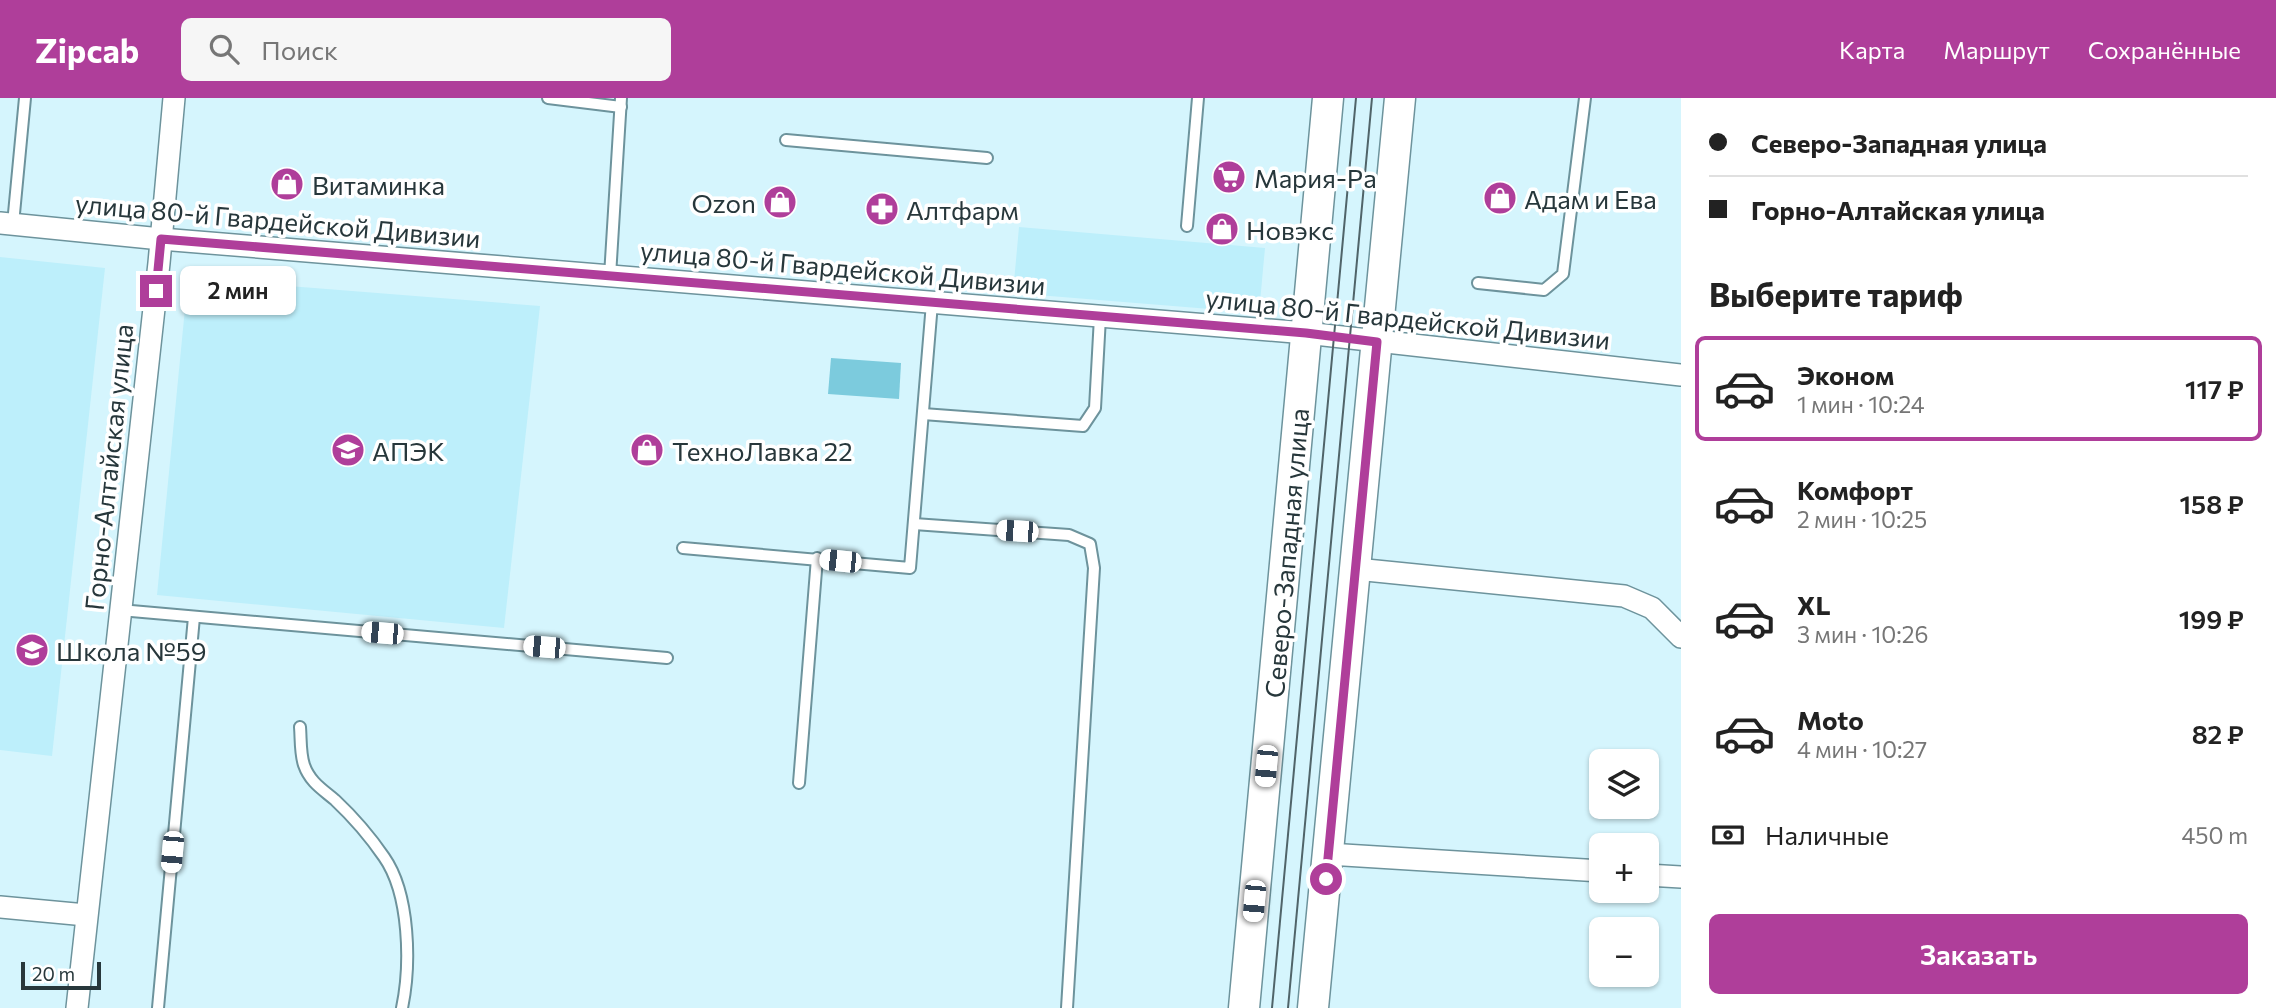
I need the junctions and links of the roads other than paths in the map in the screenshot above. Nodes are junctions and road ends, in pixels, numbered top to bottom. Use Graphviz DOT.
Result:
graph roads {
  1 [pos="25,98"];
  2 [pos="174,98"];
  3 [pos="548,98"];
  4 [pos="1198,98"];
  5 [pos="1328,98"];
  6 [pos="1400,98"];
  7 [pos="1585,98"];
  8 [pos="621,103"];
  9 [pos="786,139"];
  10 [pos="987,158"];
  11 [pos="7,224"];
  12 [pos="1187,226"];
  13 [pos="161,239"];
  14 [pos="610,276"];
  15 [pos="1478,283"];
  16 [pos="932,303"];
  17 [pos="1100,317"];
  18 [pos="1306,333"];
  19 [pos="1377,342"];
  20 [pos="1681,375"];
  21 [pos="923,414"];
  22 [pos="914,524"];
  23 [pos="683,548"];
  24 [pos="817,558"];
  25 [pos="1356,569"];
  26 [pos="120,610"];
  27 [pos="194,617"];
  28 [pos="1681,637"];
  29 [pos="667,658"];
  30 [pos="300,727"];
  31 [pos="799,783"];
  32 [pos="1328,853"];
  33 [pos="1589,870"];
  34 [pos="1659,876"];
  35 [pos="1681,877"];
  36 [pos="0,907"];
  37 [pos="86,915"];
  38 [pos="77,1008"];
  39 [pos="158,1008"];
  40 [pos="402,1008"];
  41 [pos="1068,1008"];
  42 [pos="1244,1008"];
  43 [pos="1314,1008"];
  1 -- 11 [label="lane"];
  2 -- 13 [label="street, Горно-Алтайская улица"];
  3 -- 8 [label="lane"];
  4 -- 12 [label="lane"];
  5 -- 18 [label="main road, Северо-Западная улица"];
  6 -- 19 [label="main road"];
  7 -- 15 [label="lane"];
  8 -- 14 [label="lane"];
  9 -- 10 [label="lane"];
  11 -- 13 [label="street, улица 80-й Гвардейской Дивизии"];
  13 -- 14 [label="street, улица 80-й Гвардейской Дивизии"];
  13 -- 26 [label="street, Горно-Алтайская улица"];
  14 -- 16 [label="street, улица 80-й Гвардейской Дивизии"];
  16 -- 17 [label="street, улица 80-й Гвардейской Дивизии"];
  16 -- 21 [label="lane"];
  17 -- 18 [label="street, улица 80-й Гвардейской Дивизии"];
  17 -- 21 [label="lane"];
  18 -- 19 [label="street, улица 80-й Гвардейской Дивизии"];
  18 -- 42 [label="main road, Северо-Западная улица"];
  19 -- 20 [label="street, улица 80-й Гвардейской Дивизии"];
  19 -- 25 [label="main road"];
  21 -- 22 [label="lane"];
  22 -- 24 [label="lane"];
  22 -- 41 [label="lane"];
  23 -- 24 [label="lane"];
  24 -- 31 [label="lane"];
  25 -- 28 [label="street"];
  25 -- 32 [label="main road"];
  26 -- 27 [label="lane"];
  26 -- 37 [label="street, Горно-Алтайская улица"];
  27 -- 29 [label="lane"];
  27 -- 39 [label="lane"];
  30 -- 40 [label="lane"];
  32 -- 33 [label="street"];
  32 -- 43 [label="main road"];
  34 -- 35 [label="street"];
  36 -- 37 [label="street"];
  37 -- 38 [label="street, Горно-Алтайская улица"];
}
